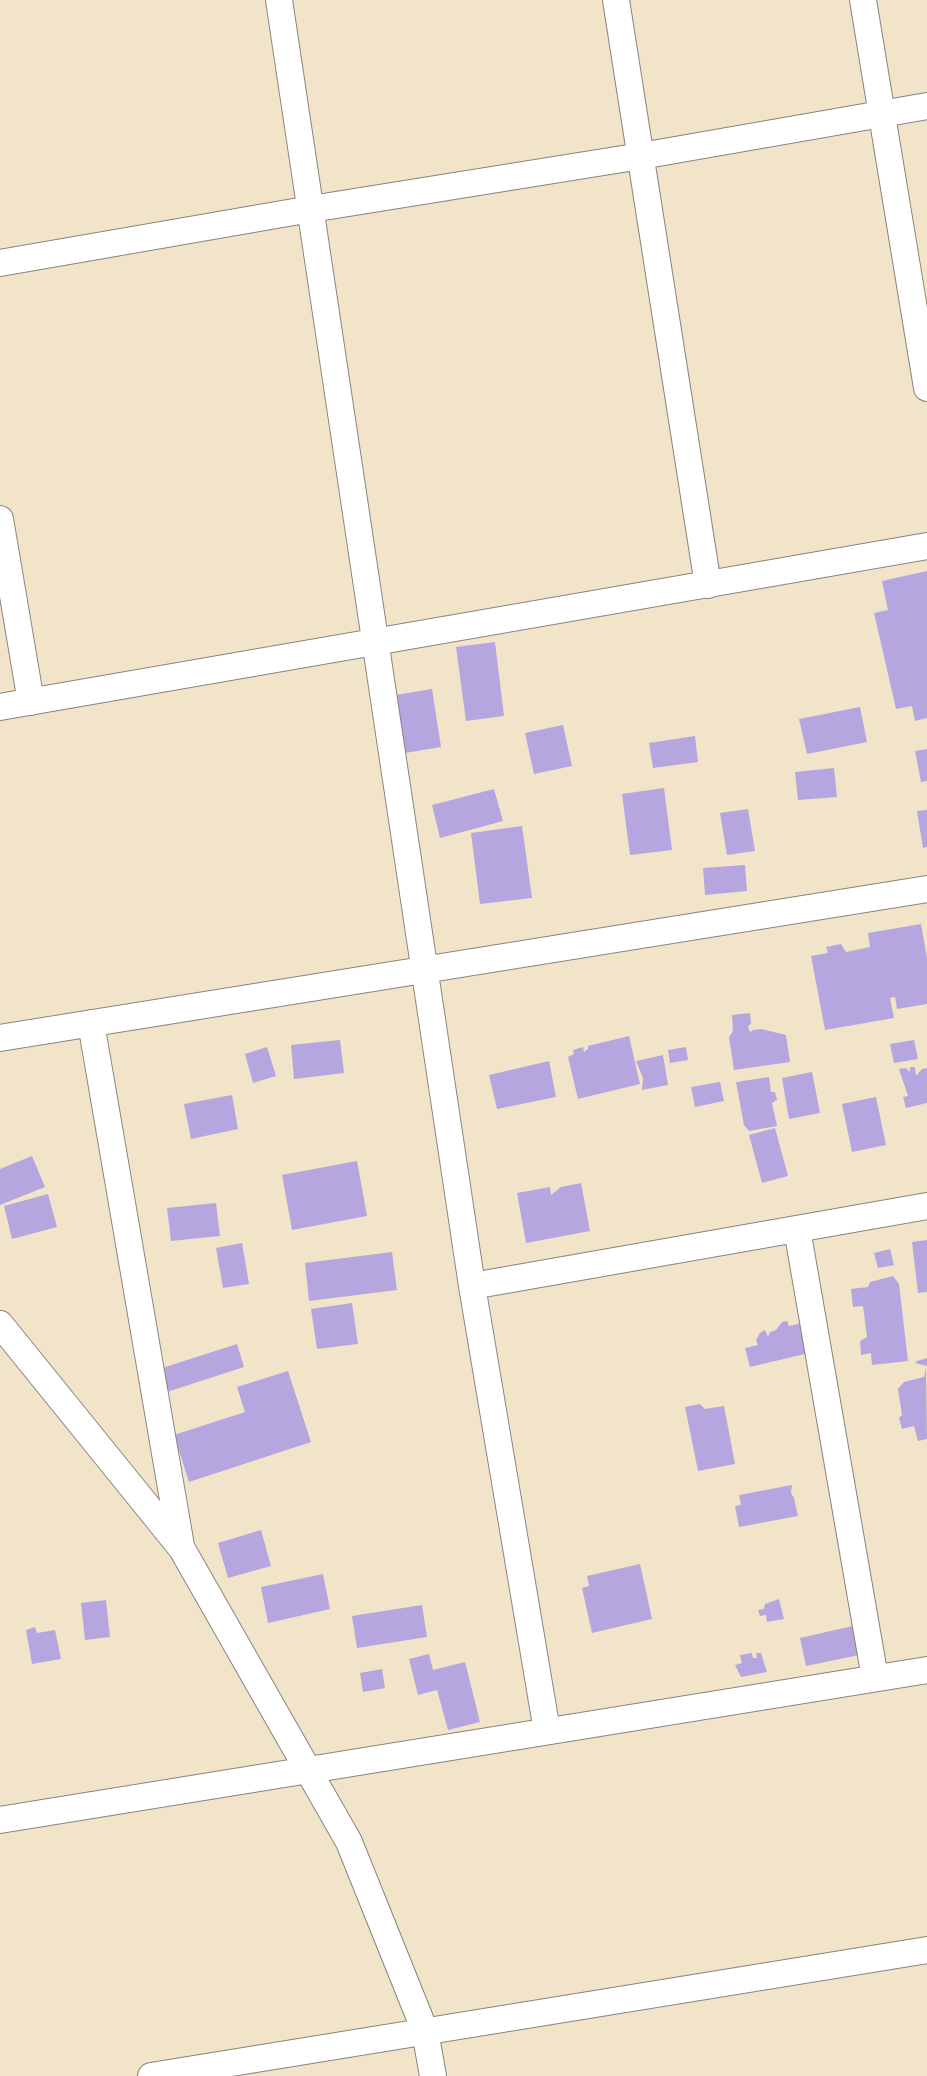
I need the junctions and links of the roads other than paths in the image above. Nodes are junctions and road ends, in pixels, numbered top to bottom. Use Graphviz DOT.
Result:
graph roads {
  1 [pos="279,0"];
  2 [pos="616,0"];
  3 [pos="863,0"];
  4 [pos="927,106"];
  5 [pos="881,113"];
  6 [pos="641,156"];
  7 [pos="310,209"];
  8 [pos="0,263"];
  9 [pos="927,388"];
  10 [pos="0,519"];
  11 [pos="927,546"];
  12 [pos="708,585"];
  13 [pos="376,642"];
  14 [pos="31,702"];
  15 [pos="0,707"];
  16 [pos="927,888"];
  17 [pos="424,970"];
  18 [pos="91,1023"];
  19 [pos="0,1038"];
  20 [pos="927,1206"];
  21 [pos="797,1230"];
  22 [pos="472,1286"];
  23 [pos="0,1324"];
  24 [pos="182,1549"];
  25 [pos="927,1670"];
  26 [pos="875,1678"];
  27 [pos="547,1731"];
  28 [pos="306,1770"];
  29 [pos="0,1820"];
  30 [pos="927,1950"];
  31 [pos="426,2032"];
  32 [pos="151,2076"];
  33 [pos="433,2076"];
  1 -- 7 [label="street"];
  2 -- 6 [label="street"];
  3 -- 5 [label="street"];
  4 -- 5 [label="street"];
  5 -- 6 [label="street"];
  5 -- 9 [label="street"];
  6 -- 7 [label="street"];
  6 -- 12 [label="street"];
  7 -- 8 [label="street"];
  7 -- 13 [label="street"];
  10 -- 14 [label="street"];
  11 -- 12 [label="street"];
  12 -- 13 [label="street"];
  13 -- 14 [label="street"];
  13 -- 17 [label="street"];
  14 -- 15 [label="street"];
  16 -- 17 [label="street"];
  17 -- 18 [label="street"];
  17 -- 22 [label="street"];
  18 -- 19 [label="street"];
  18 -- 24 [label="street"];
  20 -- 21 [label="street"];
  21 -- 22 [label="street"];
  21 -- 26 [label="street"];
  22 -- 27 [label="street"];
  23 -- 24 [label="street"];
  24 -- 28 [label="street"];
  25 -- 26 [label="street"];
  26 -- 27 [label="street"];
  27 -- 28 [label="street"];
  28 -- 29 [label="street"];
  28 -- 31 [label="street"];
  30 -- 31 [label="street"];
  31 -- 32 [label="street"];
  31 -- 33 [label="street"];
}
